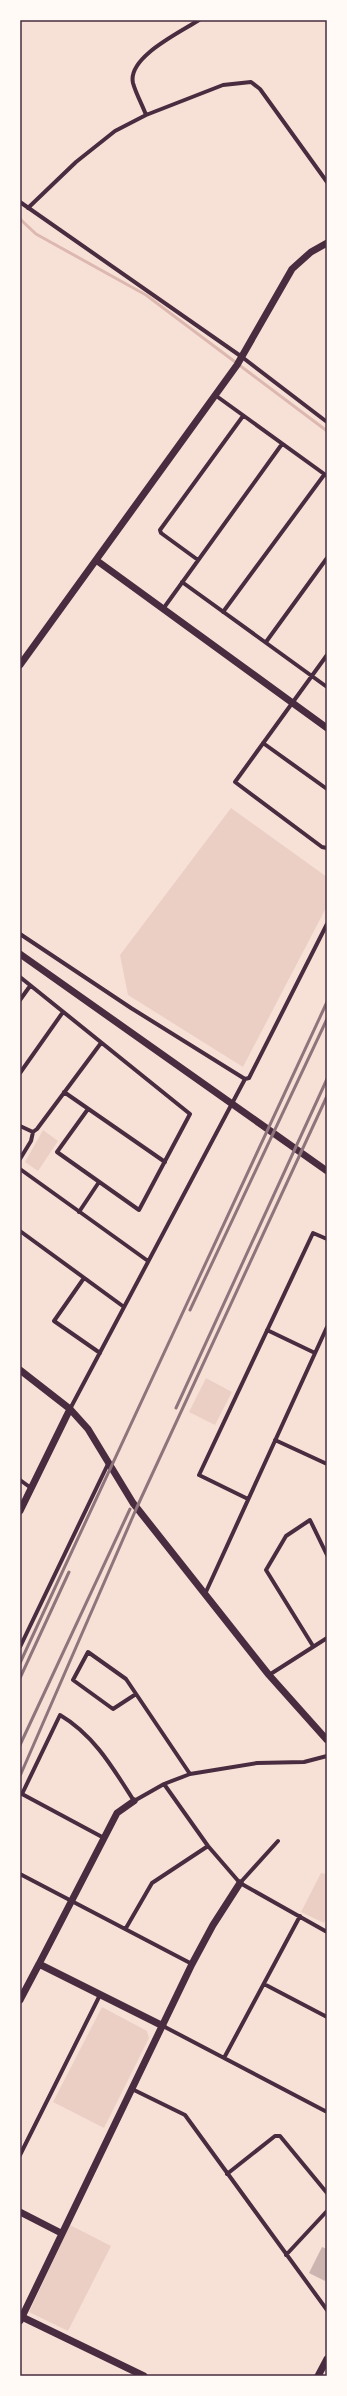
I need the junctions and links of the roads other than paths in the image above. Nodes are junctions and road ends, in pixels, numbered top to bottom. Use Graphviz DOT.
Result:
graph roads {
  1 [pos="199,20"];
  2 [pos="146,115"];
  3 [pos="327,182"];
  4 [pos="20,202"];
  5 [pos="28,208"];
  6 [pos="327,243"];
  7 [pos="239,361"];
  8 [pos="215,395"];
  9 [pos="244,416"];
  10 [pos="327,422"];
  11 [pos="282,444"];
  12 [pos="326,476"];
  13 [pos="327,558"];
  14 [pos="96,560"];
  15 [pos="198,560"];
  16 [pos="182,582"];
  17 [pos="163,609"];
  18 [pos="224,612"];
  19 [pos="266,642"];
  20 [pos="327,655"];
  21 [pos="20,665"];
  22 [pos="312,676"];
  23 [pos="327,687"];
  24 [pos="292,703"];
  25 [pos="327,728"];
  26 [pos="263,743"];
  27 [pos="327,789"];
  28 [pos="327,848"];
  29 [pos="327,924"];
  30 [pos="20,934"];
  31 [pos="20,954"];
  32 [pos="20,978"];
  33 [pos="30,986"];
  34 [pos="20,1000"];
  35 [pos="63,1012"];
  36 [pos="101,1043"];
  37 [pos="20,1073"];
  38 [pos="245,1079"];
  39 [pos="64,1092"];
  40 [pos="88,1109"];
  41 [pos="20,1126"];
  42 [pos="33,1132"];
  43 [pos="20,1159"];
  44 [pos="165,1162"];
  45 [pos="20,1169"];
  46 [pos="327,1171"];
  47 [pos="99,1182"];
  48 [pos="79,1212"];
  49 [pos="20,1231"];
  50 [pos="327,1239"];
  51 [pos="148,1261"];
  52 [pos="84,1278"];
  53 [pos="124,1307"];
  54 [pos="327,1327"];
  55 [pos="267,1330"];
  56 [pos="315,1352"];
  57 [pos="100,1353"];
  58 [pos="20,1370"];
  59 [pos="70,1409"];
  60 [pos="275,1440"];
  61 [pos="108,1464"];
  62 [pos="327,1464"];
  63 [pos="20,1480"];
  64 [pos="32,1488"];
  65 [pos="248,1499"];
  66 [pos="20,1511"];
  67 [pos="327,1555"];
  68 [pos="205,1594"];
  69 [pos="327,1638"];
  70 [pos="313,1646"];
  71 [pos="20,1647"];
  72 [pos="269,1675"];
  73 [pos="136,1694"];
  74 [pos="327,1740"];
  75 [pos="327,1756"];
  76 [pos="190,1774"];
  77 [pos="164,1784"];
  78 [pos="134,1801"];
  79 [pos="104,1838"];
  80 [pos="278,1841"];
  81 [pos="208,1846"];
  82 [pos="20,1874"];
  83 [pos="240,1883"];
  84 [pos="72,1899"];
  85 [pos="300,1916"];
  86 [pos="126,1928"];
  87 [pos="327,1932"];
  88 [pos="39,1964"];
  89 [pos="192,1964"];
  90 [pos="264,1984"];
  91 [pos="100,1995"];
  92 [pos="20,2000"];
  93 [pos="327,2017"];
  94 [pos="163,2026"];
  95 [pos="224,2058"];
  96 [pos="132,2089"];
  97 [pos="327,2112"];
  98 [pos="20,2155"];
  99 [pos="227,2174"];
  100 [pos="327,2194"];
  101 [pos="327,2211"];
  102 [pos="20,2212"];
  103 [pos="61,2233"];
  104 [pos="286,2255"];
  105 [pos="327,2310"];
  106 [pos="21,2318"];
  107 [pos="327,2359"];
  108 [pos="144,2376"];
  109 [pos="318,2376"];
  1 -- 2 [label="street"];
  2 -- 3 [label="street"];
  2 -- 5 [label="street"];
  4 -- 5 [label="street"];
  5 -- 7 [label="street"];
  6 -- 7 [label="street"];
  7 -- 8 [label="street"];
  7 -- 10 [label="street"];
  8 -- 9 [label="street"];
  8 -- 14 [label="street"];
  9 -- 11 [label="street"];
  9 -- 15 [label="street"];
  11 -- 12 [label="street"];
  11 -- 15 [label="street"];
  12 -- 18 [label="street"];
  13 -- 19 [label="street"];
  14 -- 17 [label="street"];
  14 -- 21 [label="street"];
  15 -- 16 [label="street"];
  16 -- 17 [label="street"];
  16 -- 18 [label="street"];
  17 -- 24 [label="street"];
  18 -- 19 [label="street"];
  19 -- 22 [label="street"];
  20 -- 22 [label="street"];
  22 -- 23 [label="street"];
  22 -- 24 [label="street"];
  24 -- 25 [label="street"];
  24 -- 26 [label="street"];
  26 -- 27 [label="street"];
  26 -- 28 [label="street"];
  29 -- 38 [label="street"];
  30 -- 38 [label="street"];
  31 -- 46 [label="street"];
  32 -- 33 [label="street"];
  33 -- 34 [label="street"];
  33 -- 35 [label="street"];
  35 -- 36 [label="street"];
  35 -- 37 [label="street"];
  36 -- 39 [label="street"];
  36 -- 44 [label="street"];
  38 -- 51 [label="street"];
  39 -- 40 [label="street"];
  39 -- 42 [label="street"];
  40 -- 44 [label="street"];
  40 -- 47 [label="street"];
  41 -- 42 [label="street"];
  42 -- 43 [label="street"];
  44 -- 47 [label="street"];
  45 -- 48 [label="street"];
  47 -- 48 [label="street"];
  48 -- 51 [label="street"];
  49 -- 52 [label="street"];
  50 -- 55 [label="street"];
  51 -- 53 [label="street"];
  52 -- 53 [label="street"];
  52 -- 57 [label="street"];
  53 -- 57 [label="street"];
  54 -- 56 [label="street"];
  55 -- 56 [label="street"];
  55 -- 65 [label="street"];
  56 -- 60 [label="street"];
  57 -- 59 [label="street"];
  58 -- 59 [label="street"];
  59 -- 61 [label="street"];
  59 -- 64 [label="street"];
  60 -- 62 [label="street"];
  60 -- 65 [label="street"];
  61 -- 68 [label="street"];
  61 -- 71 [label="street"];
  63 -- 64 [label="street"];
  64 -- 66 [label="street"];
  65 -- 68 [label="street"];
  67 -- 70 [label="street"];
  68 -- 72 [label="street"];
  69 -- 70 [label="street"];
  70 -- 72 [label="street"];
  72 -- 74 [label="street"];
  73 -- 73 [label="street"];
  73 -- 76 [label="street"];
  75 -- 76 [label="street"];
  76 -- 77 [label="street"];
  77 -- 78 [label="street"];
  77 -- 81 [label="street"];
  78 -- 79 [label="street"];
  78 -- 79 [label="street"];
  79 -- 84 [label="street"];
  80 -- 83 [label="street"];
  81 -- 83 [label="street"];
  81 -- 86 [label="street"];
  82 -- 84 [label="street"];
  83 -- 85 [label="street"];
  83 -- 89 [label="street"];
  84 -- 86 [label="street"];
  84 -- 88 [label="street"];
  85 -- 87 [label="street"];
  85 -- 90 [label="street"];
  86 -- 89 [label="street"];
  88 -- 91 [label="street"];
  88 -- 92 [label="street"];
  89 -- 94 [label="street"];
  90 -- 93 [label="street"];
  90 -- 95 [label="street"];
  91 -- 94 [label="street"];
  91 -- 98 [label="street"];
  94 -- 95 [label="street"];
  94 -- 96 [label="street"];
  95 -- 97 [label="street"];
  96 -- 99 [label="street"];
  96 -- 103 [label="street"];
  99 -- 100 [label="street"];
  99 -- 104 [label="street"];
  101 -- 104 [label="street"];
  102 -- 103 [label="street"];
  103 -- 106 [label="street"];
  104 -- 105 [label="street"];
  106 -- 108 [label="street"];
  107 -- 109 [label="street"];
}
